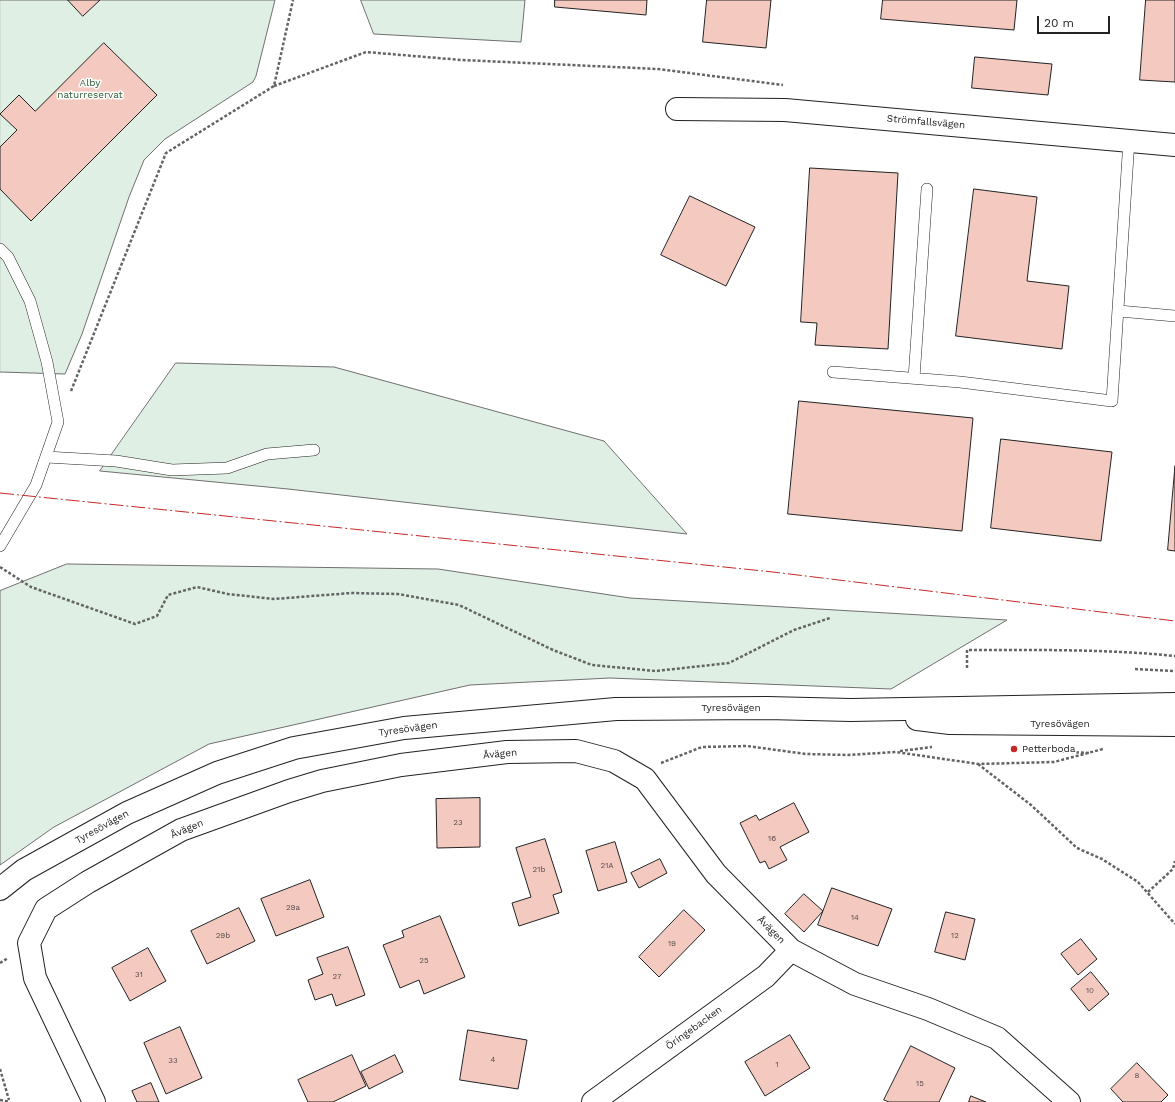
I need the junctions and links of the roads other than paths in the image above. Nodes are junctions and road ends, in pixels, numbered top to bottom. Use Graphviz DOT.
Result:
graph roads {
  1 [pos="677,109"];
  2 [pos="1129,140"];
  3 [pos="1175,145"];
  4 [pos="927,189"];
  5 [pos="0,249"];
  6 [pos="1119,311"];
  7 [pos="1175,316"];
  8 [pos="833,372"];
  9 [pos="914,378"];
  10 [pos="314,450"];
  11 [pos="46,456"];
  12 [pos="0,546"];
  13 [pos="1175,704"];
  14 [pos="851,710"];
  15 [pos="1175,725"];
  16 [pos="0,889"];
  17 [pos="791,950"];
  18 [pos="94,1102"];
  19 [pos="593,1102"];
  20 [pos="1069,1102"];
  1 -- 2 [label="street, Strömfallsvägen"];
  2 -- 3 [label="street, Strömfallsvägen"];
  2 -- 6 [label="lane"];
  4 -- 9 [label="lane"];
  5 -- 11 [label="lane"];
  6 -- 7 [label="lane"];
  6 -- 9 [label="lane"];
  8 -- 9 [label="lane"];
  10 -- 11 [label="lane"];
  11 -- 12 [label="lane"];
  13 -- 14 [label="street, Tyresövägen"];
  14 -- 15 [label="street, Tyresövägen"];
  14 -- 16 [label="street, Tyresövägen"];
  17 -- 18 [label="street, Åvägen"];
  17 -- 19 [label="street, Öringebacken"];
  17 -- 20 [label="street, Åvägen"];
}
